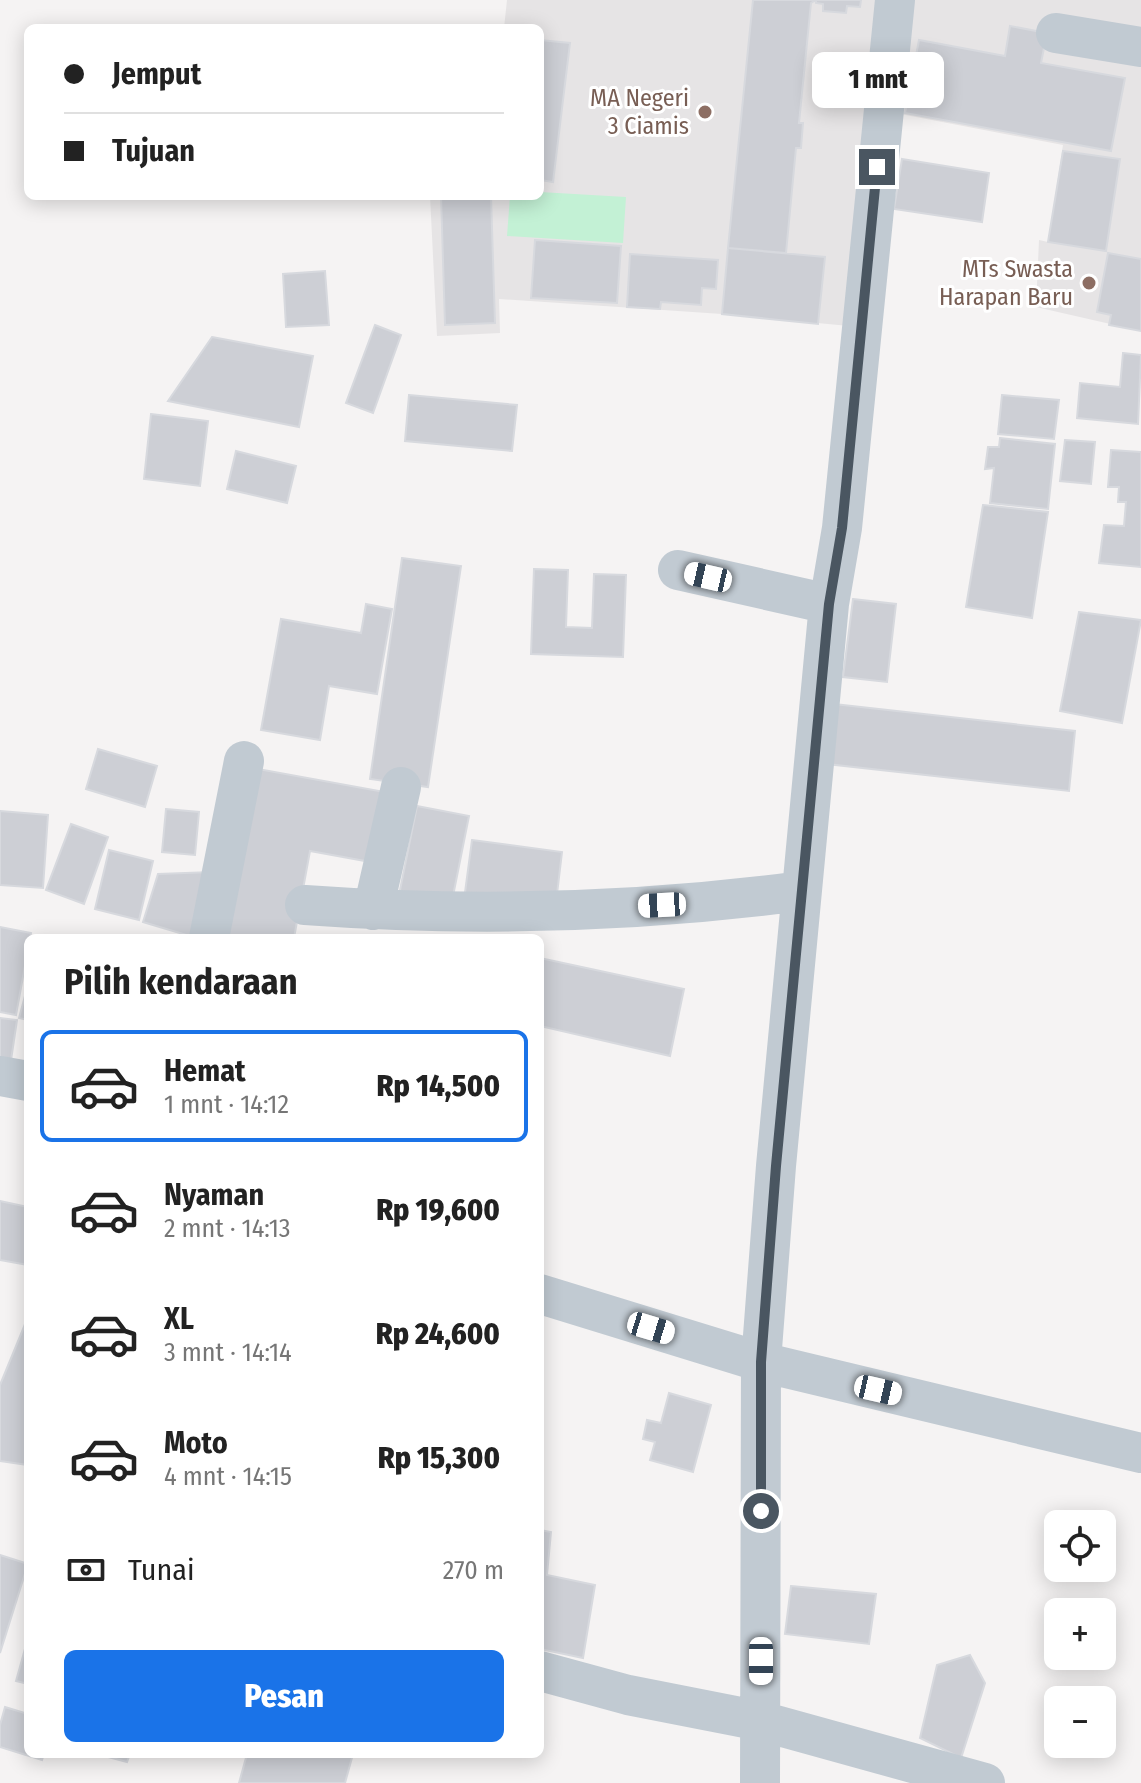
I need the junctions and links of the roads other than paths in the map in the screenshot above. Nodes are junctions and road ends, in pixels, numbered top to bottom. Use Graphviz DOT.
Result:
graph roads {
  1 [pos="895,0"];
  2 [pos="1056,33"];
  3 [pos="1141,47"];
  4 [pos="678,570"];
  5 [pos="829,604"];
  6 [pos="244,761"];
  7 [pos="401,787"];
  8 [pos="801,891"];
  9 [pos="305,905"];
  10 [pos="373,910"];
  11 [pos="210,934"];
  12 [pos="0,1076"];
  13 [pos="24,1080"];
  14 [pos="544,1295"];
  15 [pos="761,1362"];
  16 [pos="1141,1453"];
  17 [pos="544,1672"];
  18 [pos="761,1721"];
  19 [pos="760,1783"];
  20 [pos="985,1783"];
  1 -- 5 [label="street"];
  2 -- 3 [label="street"];
  4 -- 5 [label="street"];
  5 -- 8 [label="street"];
  6 -- 11 [label="street"];
  7 -- 10 [label="street"];
  8 -- 10 [label="street"];
  8 -- 15 [label="street"];
  9 -- 10 [label="street"];
  12 -- 13 [label="street"];
  14 -- 15 [label="street"];
  15 -- 16 [label="street"];
  15 -- 18 [label="street"];
  17 -- 18 [label="street"];
  18 -- 19 [label="street"];
  18 -- 20 [label="street"];
}
